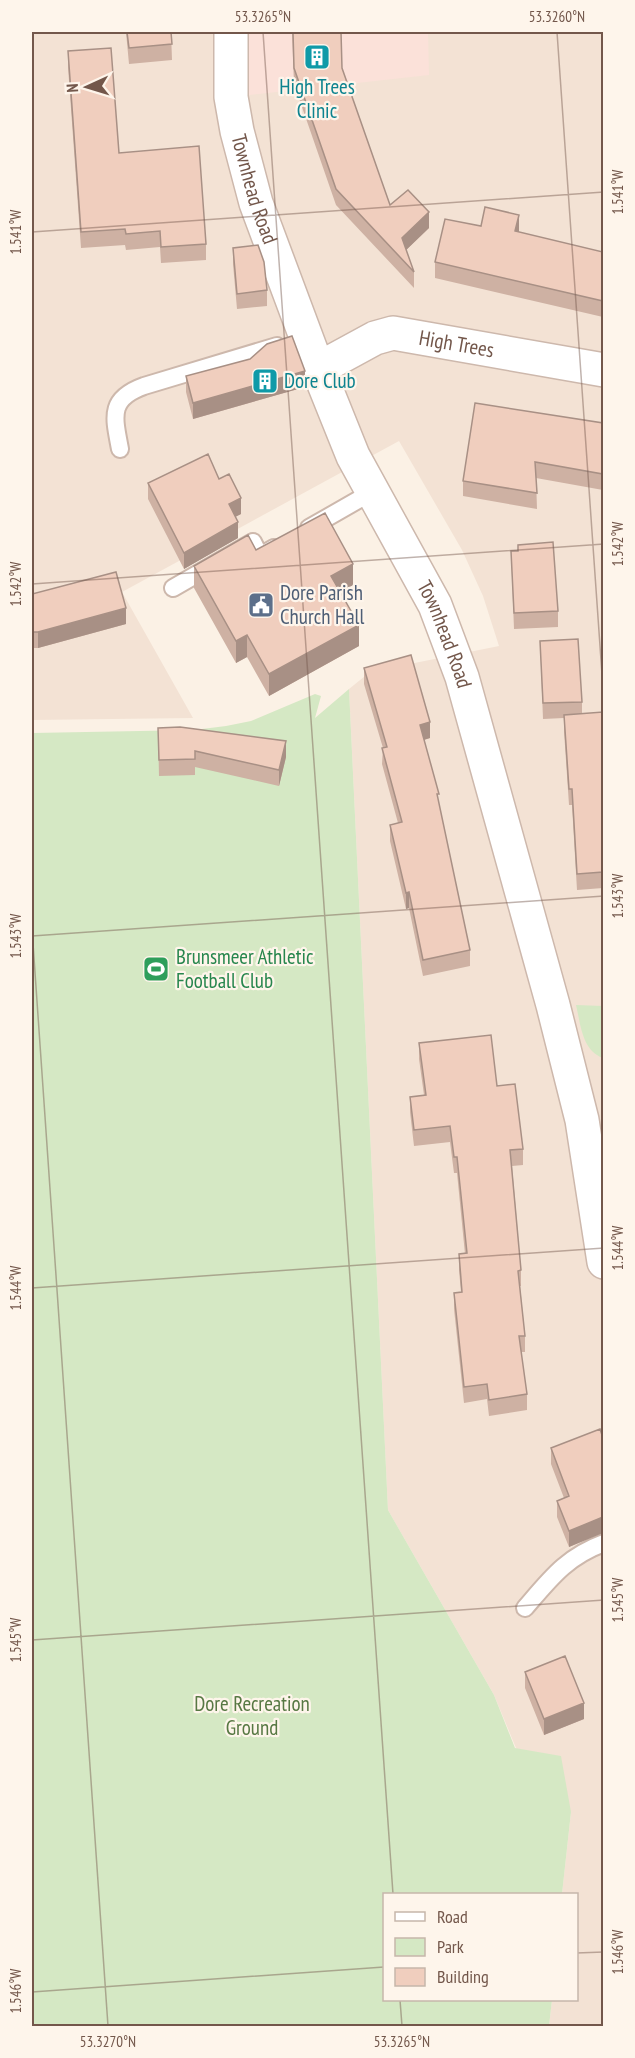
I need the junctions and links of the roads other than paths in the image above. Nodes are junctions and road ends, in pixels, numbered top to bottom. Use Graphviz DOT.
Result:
graph roads {
  1 [pos="231,32"];
  2 [pos="306,337"];
  3 [pos="318,369"];
  4 [pos="603,370"];
  5 [pos="120,449"];
  6 [pos="372,492"];
  7 [pos="173,588"];
  8 [pos="592,1112"];
  9 [pos="603,1262"];
  10 [pos="603,1543"];
  11 [pos="525,1608"];
  1 -- 2 [label="street, Townhead Road"];
  2 -- 3 [label="street, Townhead Road"];
  2 -- 5 [label="lane"];
  3 -- 4 [label="street, High Trees"];
  3 -- 6 [label="street, Townhead Road"];
  6 -- 7 [label="lane"];
  6 -- 8 [label="street, Townhead Road"];
  8 -- 9 [label="street, Townhead Road"];
  10 -- 11 [label="lane"];
}
